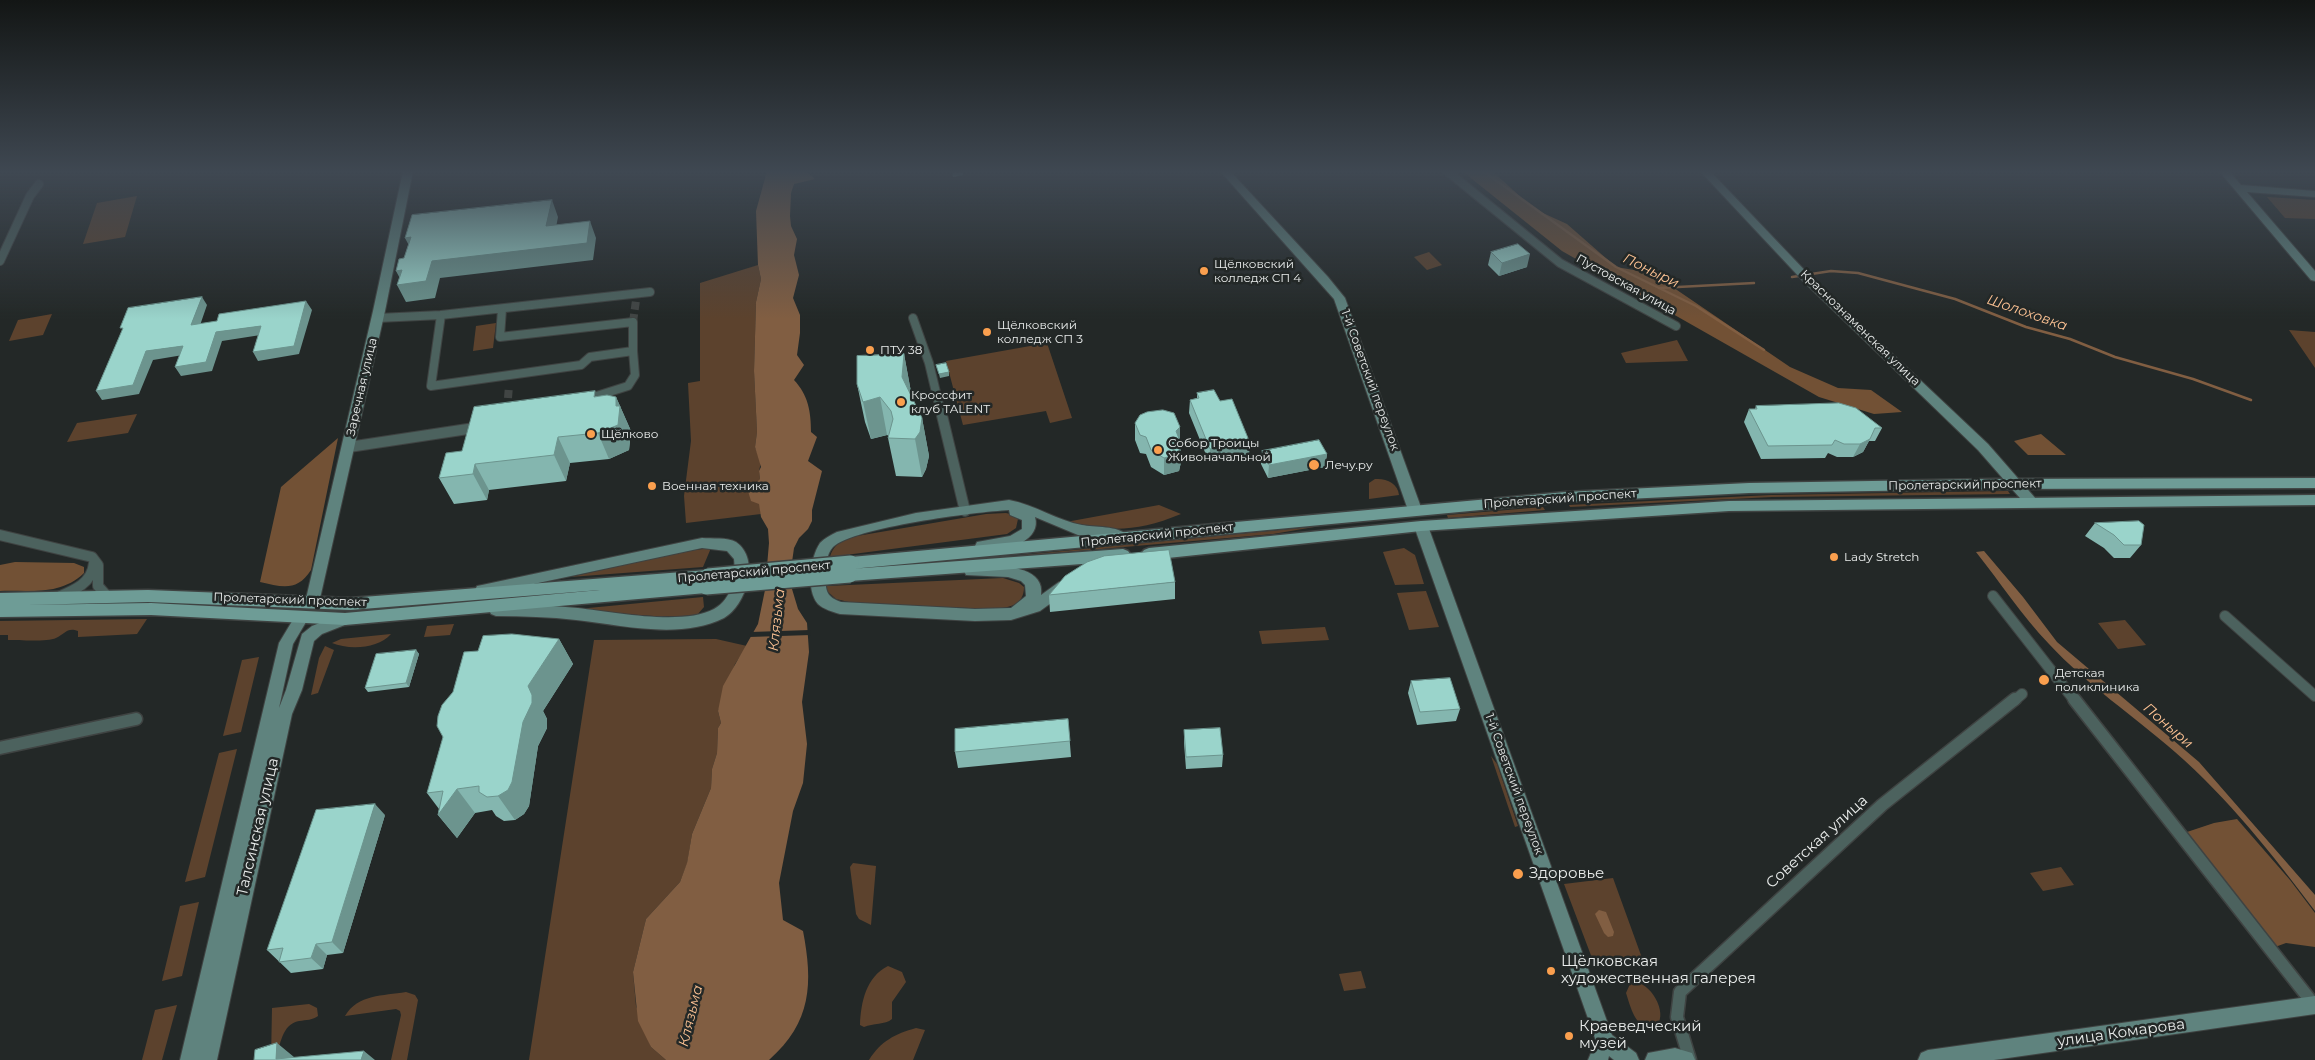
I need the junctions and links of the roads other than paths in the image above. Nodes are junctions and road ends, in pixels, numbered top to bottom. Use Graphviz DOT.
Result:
graph roads {
  1 [pos="19,220"];
  2 [pos="398,220"];
  3 [pos="1270,220"];
  4 [pos="1508,220"];
  5 [pos="1752,220"];
  6 [pos="2267,220"];
  7 [pos="0,261"];
  8 [pos="2315,278"];
  9 [pos="650,292"];
  10 [pos="502,308"];
  11 [pos="441,316"];
  12 [pos="378,318"];
  13 [pos="913,318"];
  14 [pos="1676,326"];
  15 [pos="633,351"];
  16 [pos="575,403"];
  17 [pos="493,425"];
  18 [pos="349,447"];
  19 [pos="2315,483"];
  20 [pos="2017,484"];
  21 [pos="1566,497"];
  22 [pos="2315,500"];
  23 [pos="2031,502"];
  24 [pos="982,508"];
  25 [pos="1415,510"];
  26 [pos="965,511"];
  27 [pos="1574,515"];
  28 [pos="1421,526"];
  29 [pos="0,534"];
  30 [pos="1145,535"];
  31 [pos="1150,554"];
  32 [pos="92,557"];
  33 [pos="879,566"];
  34 [pos="1090,571"];
  35 [pos="1075,578"];
  36 [pos="107,596"];
  37 [pos="1993,596"];
  38 [pos="56,598"];
  39 [pos="0,599"];
  40 [pos="312,603"];
  41 [pos="456,603"];
  42 [pos="0,611"];
  43 [pos="1011,614"];
  44 [pos="2225,616"];
  45 [pos="302,617"];
  46 [pos="345,619"];
  47 [pos="2022,694"];
  48 [pos="2315,696"];
  49 [pos="136,719"];
  50 [pos="0,748"];
  51 [pos="2315,1006"];
  52 [pos="1605,1041"];
  53 [pos="1683,1054"];
  54 [pos="190,1060"];
  55 [pos="207,1060"];
  56 [pos="1598,1060"];
  57 [pos="1629,1060"];
  58 [pos="1655,1060"];
  59 [pos="1928,1060"];
  1 -- 7 [label="street"];
  2 -- 12 [label="main road, Заречная улица"];
  3 -- 25 [label="main road, 1-й Советский переулок"];
  4 -- 14 [label="street, Пустовская улица"];
  5 -- 20 [label="main road, Краснознаменская улица"];
  6 -- 8 [label="main road"];
  9 -- 10 [label="street"];
  10 -- 11 [label="street"];
  10 -- 15 [label="street"];
  11 -- 12 [label="street"];
  11 -- 15 [label="street"];
  12 -- 18 [label="main road, Заречная улица"];
  13 -- 26 [label="street"];
  15 -- 16 [label="street"];
  17 -- 18 [label="street"];
  18 -- 40 [label="main road, Заречная улица"];
  19 -- 20 [label="main road, Пролетарский проспект"];
  20 -- 21 [label="main road, Пролетарский проспект"];
  20 -- 23 [label="main road, Краснознаменская улица"];
  21 -- 25 [label="main road, Пролетарский проспект"];
  21 -- 27 [label="main road"];
  22 -- 23 [label="main road, Пролетарский проспект"];
  23 -- 27 [label="main road, Пролетарский проспект"];
  24 -- 26 [label="main road"];
  24 -- 30 [label="main road"];
  24 -- 33 [label="main road"];
  25 -- 28 [label="main road"];
  25 -- 30 [label="main road, Пролетарский проспект"];
  26 -- 43 [label="main road"];
  27 -- 28 [label="main road, Пролетарский проспект"];
  28 -- 31 [label="main road, Пролетарский проспект"];
  28 -- 52 [label="main road, 1-й Советский переулок"];
  29 -- 32 [label="street"];
  30 -- 33 [label="main road, Пролетарский проспект"];
  31 -- 33 [label="main road, Пролетарский проспект"];
  31 -- 34 [label="main road"];
  32 -- 36 [label="street"];
  32 -- 38 [label="street"];
  33 -- 41 [label="main road, Пролетарский проспект, bridge"];
  33 -- 43 [label="main road"];
  35 -- 43 [label="main road"];
  36 -- 38 [label="main road, Пролетарский проспект"];
  36 -- 40 [label="main road, Пролетарский проспект"];
  37 -- 51 [label="street"];
  38 -- 39 [label="main road, Пролетарский проспект"];
  40 -- 41 [label="main road, Пролетарский проспект"];
  40 -- 45 [label="main road"];
  41 -- 41 [label="main road"];
  41 -- 46 [label="main road, Пролетарский проспект"];
  42 -- 45 [label="main road, Пролетарский проспект"];
  44 -- 48 [label="street"];
  45 -- 46 [label="main road, Пролетарский проспект"];
  45 -- 54 [label="main road, Талсинская улица"];
  46 -- 55 [label="main road, Талсинская улица"];
  47 -- 53 [label="street, Советская улица"];
  49 -- 50 [label="street"];
  51 -- 59 [label="main road, улица Комарова"];
  52 -- 56 [label="main road"];
  52 -- 57 [label="main road"];
  53 -- 58 [label="main road"];
}
